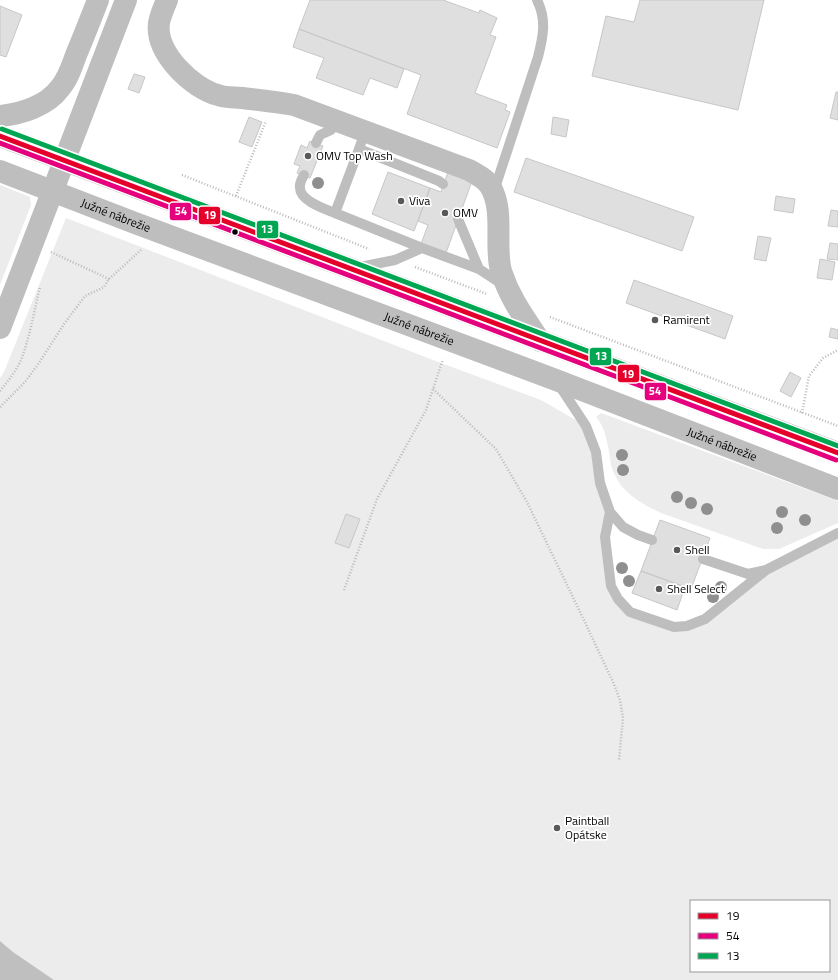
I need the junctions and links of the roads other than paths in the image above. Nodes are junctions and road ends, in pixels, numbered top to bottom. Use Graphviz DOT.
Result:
graph roads {
  1 [pos="98,0"];
  2 [pos="126,0"];
  3 [pos="167,0"];
  4 [pos="537,0"];
  5 [pos="0,116"];
  6 [pos="336,120"];
  7 [pos="0,136"];
  8 [pos="362,140"];
  9 [pos="316,143"];
  10 [pos="0,171"];
  11 [pos="304,175"];
  12 [pos="443,184"];
  13 [pos="494,193"];
  14 [pos="335,213"];
  15 [pos="458,219"];
  16 [pos="422,248"];
  17 [pos="351,269"];
  18 [pos="479,269"];
  19 [pos="507,287"];
  20 [pos="0,328"];
  21 [pos="540,340"];
  22 [pos="556,380"];
  23 [pos="838,453"];
  24 [pos="838,489"];
  25 [pos="610,512"];
  26 [pos="838,533"];
  27 [pos="652,540"];
  28 [pos="703,559"];
  29 [pos="766,570"];
  1 -- 5 [label="highway"];
  2 -- 20 [label="highway"];
  3 -- 6 [label="highway"];
  4 -- 13 [label="lane"];
  6 -- 8 [label="highway"];
  6 -- 9 [label="lane"];
  7 -- 17 [label="highway"];
  8 -- 12 [label="lane"];
  8 -- 13 [label="highway"];
  8 -- 14 [label="lane"];
  10 -- 22 [label="highway, Južné nábrežie"];
  11 -- 14 [label="lane"];
  13 -- 19 [label="highway"];
  14 -- 16 [label="lane"];
  15 -- 18 [label="lane"];
  16 -- 17 [label="lane"];
  16 -- 18 [label="lane"];
  17 -- 21 [label="highway"];
  18 -- 19 [label="lane"];
  19 -- 21 [label="highway"];
  21 -- 23 [label="highway"];
  22 -- 24 [label="highway, Južné nábrežie"];
  22 -- 25 [label="lane"];
  25 -- 27 [label="lane"];
  25 -- 29 [label="lane"];
  26 -- 29 [label="lane"];
  28 -- 29 [label="lane"];
}
